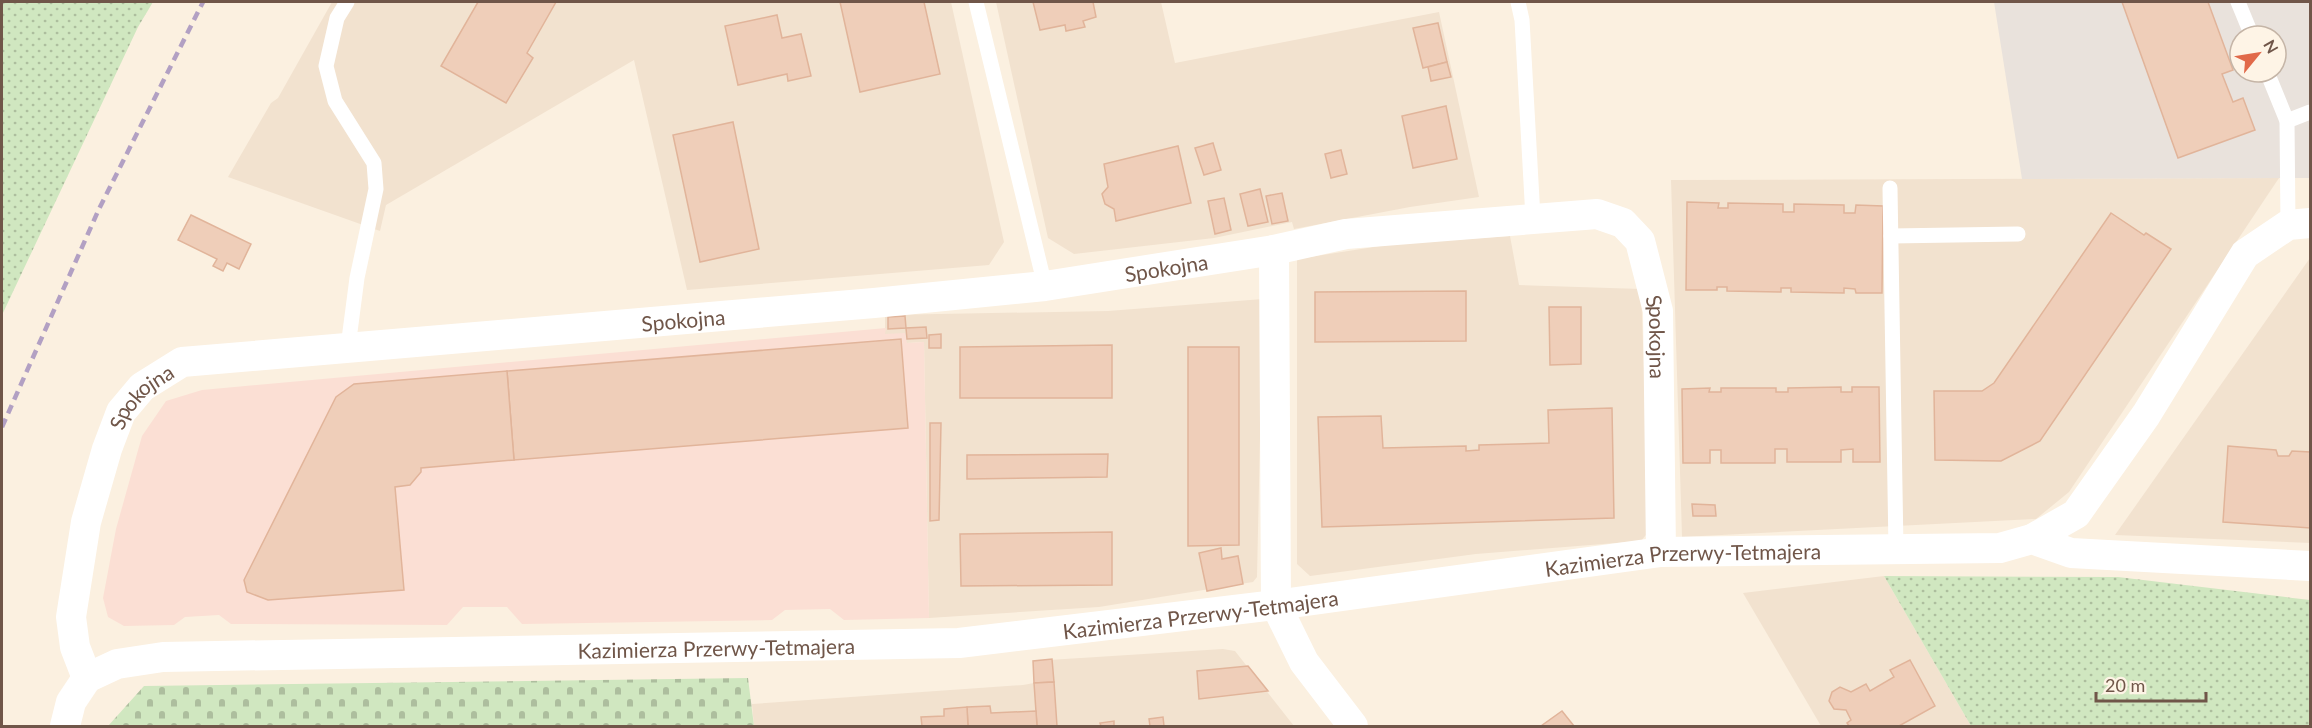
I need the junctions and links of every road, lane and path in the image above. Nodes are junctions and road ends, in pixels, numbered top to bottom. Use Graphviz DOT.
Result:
graph roads {
  1 [pos="347,2"];
  2 [pos="976,2"];
  3 [pos="1518,2"];
  4 [pos="2238,2"];
  5 [pos="2247,24"];
  6 [pos="2272,84"];
  7 [pos="2310,112"];
  8 [pos="2287,121"];
  9 [pos="1890,188"];
  10 [pos="1533,218"];
  11 [pos="2299,224"];
  12 [pos="2018,234"];
  13 [pos="1891,236"];
  14 [pos="1274,250"];
  15 [pos="1045,286"];
  16 [pos="348,347"];
  17 [pos="2032,539"];
  18 [pos="1896,549"];
  19 [pos="1661,552"];
  20 [pos="2310,566"];
  21 [pos="1276,605"];
  22 [pos="87,678"];
  23 [pos="65,726"];
  24 [pos="1353,726"];
  1 -- 16 [label="lane"];
  2 -- 15 [label="lane"];
  3 -- 10 [label="lane"];
  4 -- 5 [label="lane"];
  6 -- 8 [label="lane"];
  7 -- 8 [label="lane"];
  8 -- 11 [label="lane"];
  9 -- 13 [label="lane"];
  10 -- 14 [label="street, Spokojna"];
  10 -- 19 [label="street, Spokojna"];
  11 -- 17 [label="street, Kazimierza Przerwy-Tetmajera"];
  12 -- 13 [label="lane"];
  13 -- 18 [label="lane"];
  14 -- 15 [label="street, Spokojna"];
  14 -- 21 [label="street"];
  15 -- 16 [label="street, Spokojna"];
  16 -- 22 [label="street, Spokojna"];
  17 -- 18 [label="street, Kazimierza Przerwy-Tetmajera"];
  17 -- 20 [label="street"];
  18 -- 19 [label="street, Kazimierza Przerwy-Tetmajera"];
  19 -- 21 [label="street, Kazimierza Przerwy-Tetmajera"];
  21 -- 22 [label="street, Kazimierza Przerwy-Tetmajera"];
  21 -- 24 [label="street"];
  22 -- 23 [label="street"];
}
